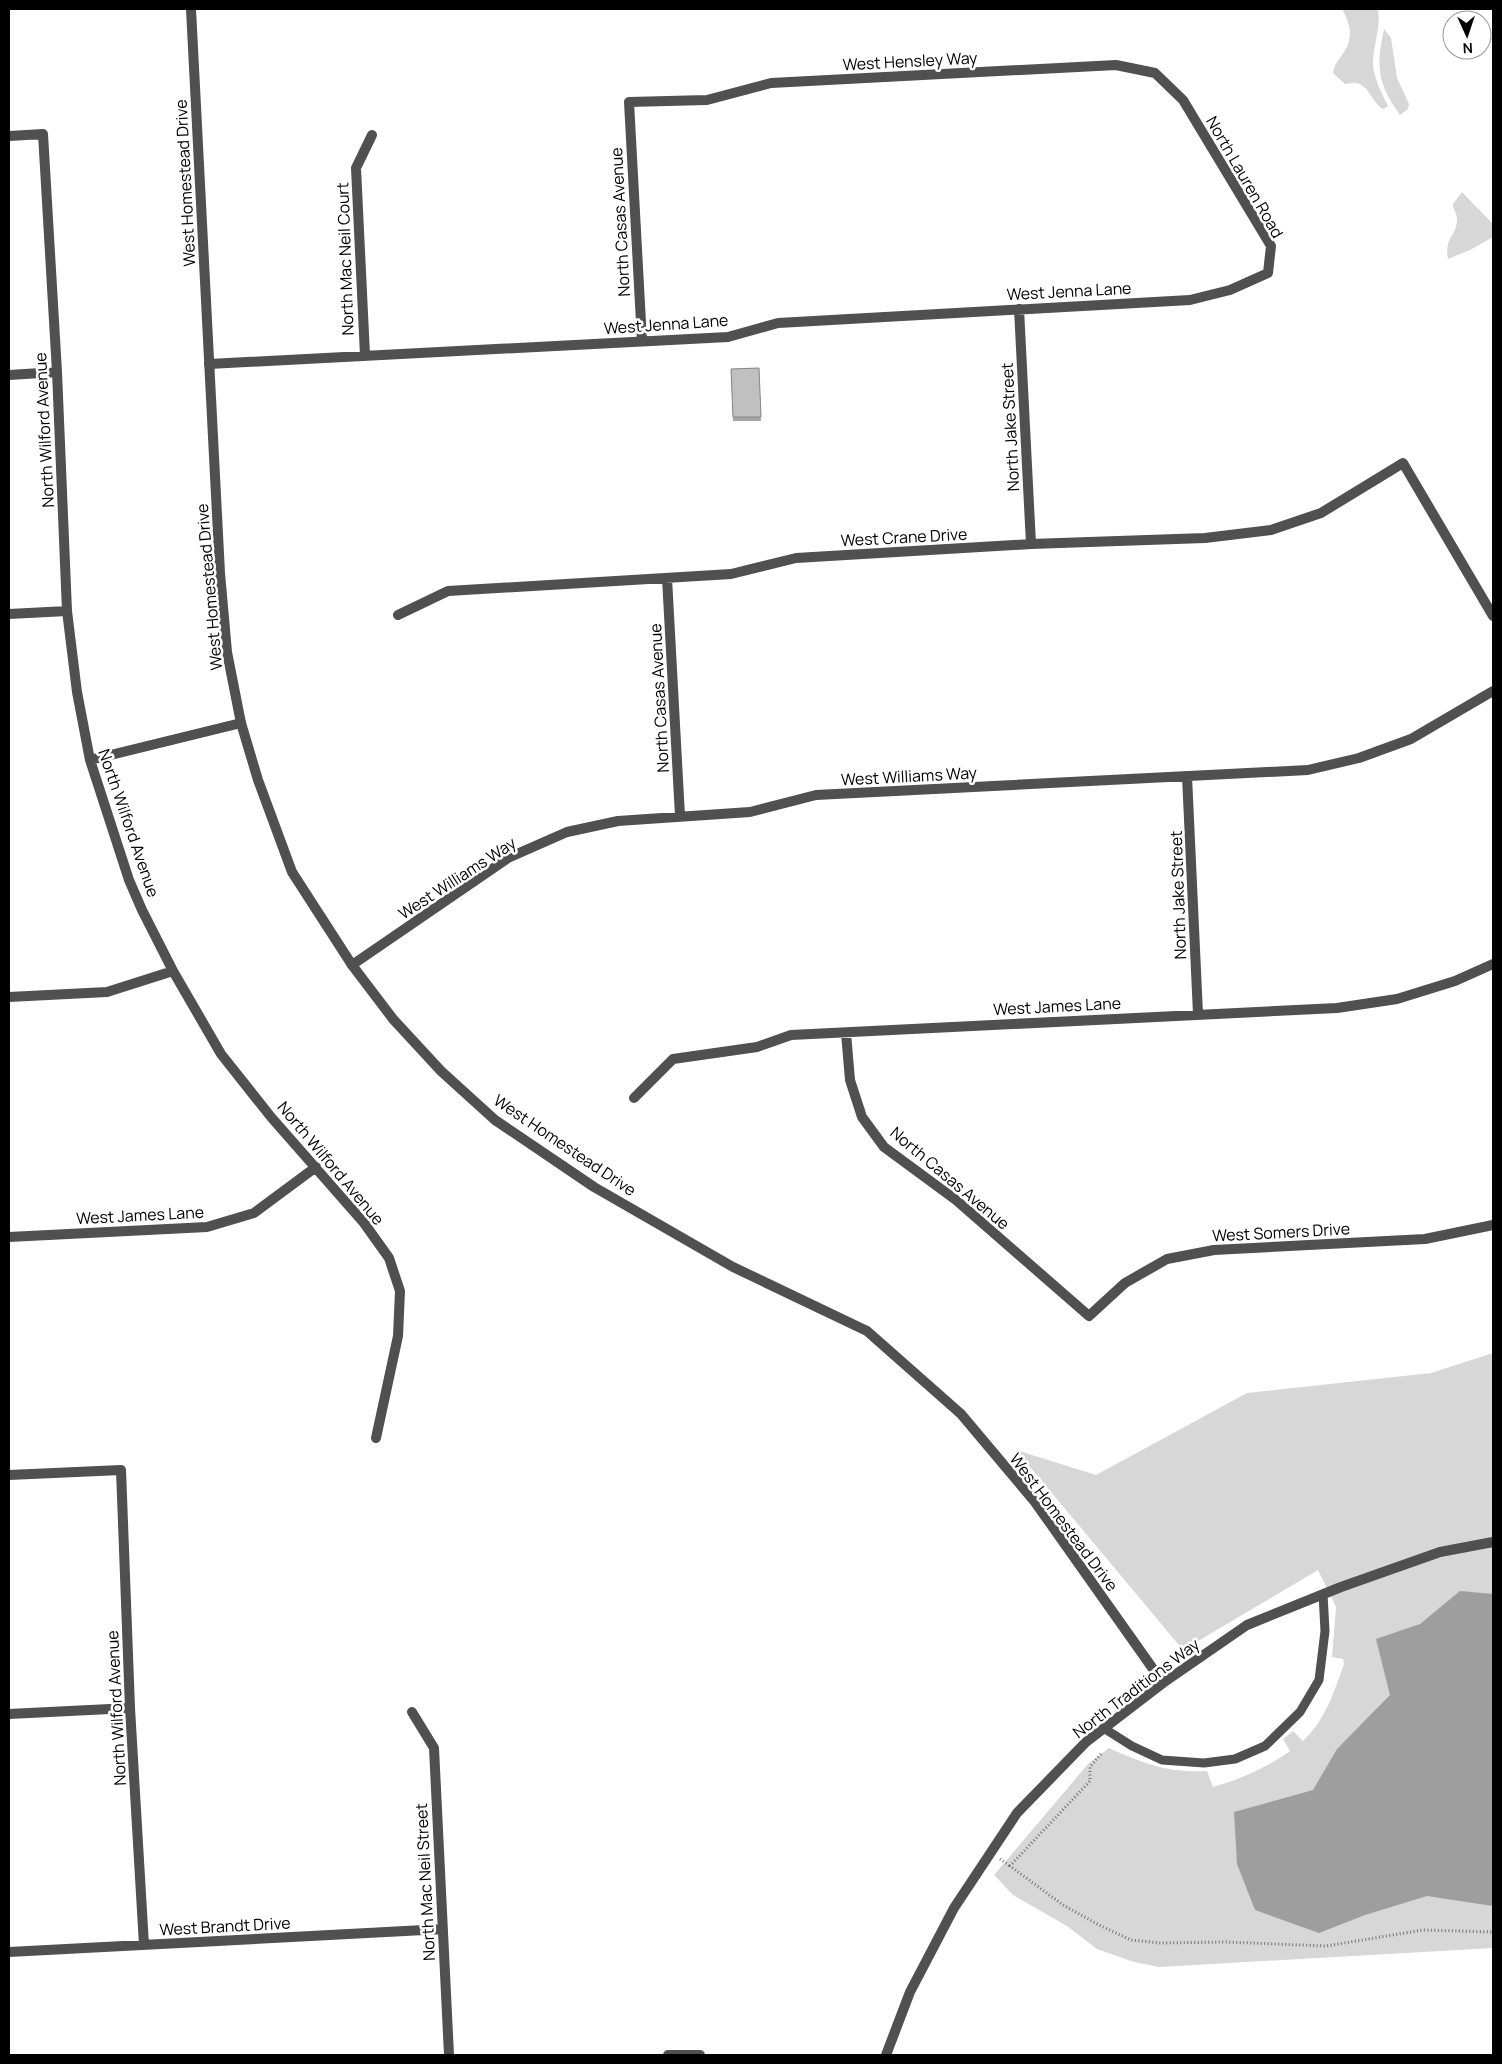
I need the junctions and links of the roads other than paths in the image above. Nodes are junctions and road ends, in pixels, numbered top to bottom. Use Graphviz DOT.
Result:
graph roads {
  1 [pos="191,9"];
  2 [pos="1183,100"];
  3 [pos="629,102"];
  4 [pos="372,135"];
  5 [pos="9,136"];
  6 [pos="1268,272"];
  7 [pos="1019,309"];
  8 [pos="642,341"];
  9 [pos="364,356"];
  10 [pos="209,364"];
  11 [pos="57,372"];
  12 [pos="9,375"];
  13 [pos="1031,544"];
  14 [pos="667,578"];
  15 [pos="67,610"];
  16 [pos="9,614"];
  17 [pos="398,615"];
  18 [pos="1493,616"];
  19 [pos="1493,691"];
  20 [pos="240,723"];
  21 [pos="90,760"];
  22 [pos="1188,776"];
  23 [pos="680,816"];
  24 [pos="1493,964"];
  25 [pos="352,965"];
  26 [pos="173,971"];
  27 [pos="9,997"];
  28 [pos="1198,1014"];
  29 [pos="846,1033"];
  30 [pos="634,1098"];
  31 [pos="316,1167"];
  32 [pos="1493,1225"];
  33 [pos="9,1237"];
  34 [pos="1089,1316"];
  35 [pos="376,1438"];
  36 [pos="9,1475"];
  37 [pos="1493,1542"];
  38 [pos="1323,1594"];
  39 [pos="1163,1683"];
  40 [pos="130,1708"];
  41 [pos="412,1712"];
  42 [pos="9,1714"];
  43 [pos="1105,1729"];
  44 [pos="443,1929"];
  45 [pos="144,1945"];
  46 [pos="9,1952"];
  47 [pos="449,2055"];
  48 [pos="668,2055"];
  49 [pos="700,2055"];
  50 [pos="886,2055"];
  1 -- 10 [label="street, West Homestead Drive"];
  2 -- 3 [label="street, West Hensley Way"];
  2 -- 6 [label="street, North Lauren Road"];
  3 -- 8 [label="street, North Casas Avenue"];
  4 -- 9 [label="street, North Mac Neil Court"];
  5 -- 11 [label="street, North Wilford Avenue"];
  6 -- 7 [label="street, West Jenna Lane"];
  7 -- 8 [label="street, West Jenna Lane"];
  7 -- 13 [label="street, North Jake Street"];
  8 -- 9 [label="street, West Jenna Lane"];
  9 -- 10 [label="street, West Jenna Lane"];
  10 -- 20 [label="street, West Homestead Drive"];
  11 -- 12 [label="street"];
  11 -- 15 [label="street, North Wilford Avenue"];
  13 -- 14 [label="street, West Crane Drive"];
  13 -- 18 [label="street, West Crane Drive"];
  14 -- 17 [label="street, West Crane Drive"];
  14 -- 23 [label="street, North Casas Avenue"];
  15 -- 16 [label="street"];
  15 -- 21 [label="street, North Wilford Avenue"];
  19 -- 22 [label="street, West Williams Way"];
  20 -- 21 [label="street"];
  20 -- 25 [label="street, West Homestead Drive"];
  21 -- 26 [label="street, North Wilford Avenue"];
  22 -- 23 [label="street, West Williams Way"];
  22 -- 28 [label="street, North Jake Street"];
  23 -- 25 [label="street, West Williams Way"];
  24 -- 28 [label="street, West James Lane"];
  25 -- 39 [label="street, West Homestead Drive"];
  26 -- 27 [label="street"];
  26 -- 31 [label="street, North Wilford Avenue"];
  28 -- 29 [label="street, West James Lane"];
  29 -- 30 [label="street, West James Lane"];
  29 -- 34 [label="street, North Casas Avenue"];
  31 -- 33 [label="street, West James Lane"];
  31 -- 35 [label="street, North Wilford Avenue"];
  32 -- 34 [label="street, West Somers Drive"];
  36 -- 40 [label="street, North Wilford Avenue"];
  37 -- 38 [label="street, North Traditions Way"];
  38 -- 39 [label="street, North Traditions Way"];
  38 -- 43 [label="lane"];
  39 -- 43 [label="street, North Traditions Way"];
  40 -- 42 [label="street"];
  40 -- 45 [label="street, North Wilford Avenue"];
  41 -- 44 [label="street, North Mac Neil Street"];
  43 -- 50 [label="street, North Traditions Way"];
  44 -- 45 [label="street, West Brandt Drive"];
  44 -- 47 [label="street, North Mac Neil Street"];
  45 -- 46 [label="street, West Brandt Drive"];
  48 -- 49 [label="street"];
}
